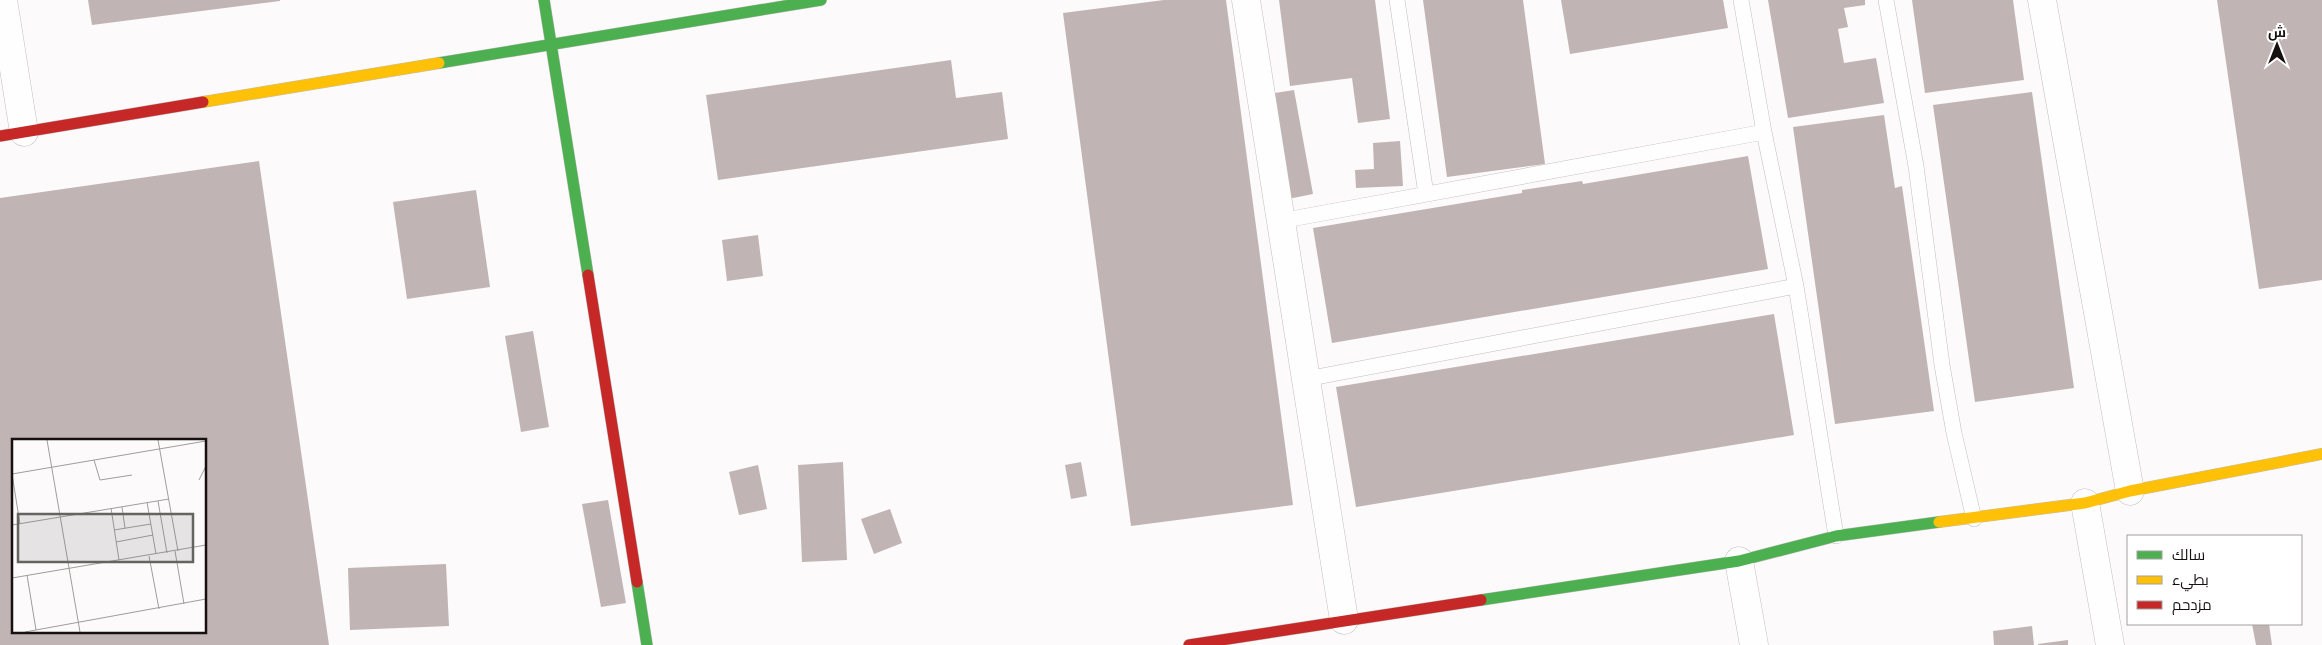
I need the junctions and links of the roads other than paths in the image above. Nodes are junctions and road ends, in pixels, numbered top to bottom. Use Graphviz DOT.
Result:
graph roads {
  1 [pos="3,0"];
  2 [pos="544,0"];
  3 [pos="821,0"];
  4 [pos="1246,0"];
  5 [pos="1397,0"];
  6 [pos="1741,0"];
  7 [pos="1886,0"];
  8 [pos="2042,0"];
  9 [pos="550,46"];
  10 [pos="1764,132"];
  11 [pos="12,134"];
  12 [pos="1426,194"];
  13 [pos="1280,221"];
  14 [pos="1796,286"];
  15 [pos="1306,379"];
  16 [pos="2322,454"];
  17 [pos="2130,491"];
  18 [pos="2085,503"];
  19 [pos="1974,519"];
  20 [pos="1836,536"];
  21 [pos="1739,561"];
  22 [pos="1344,620"];
  23 [pos="647,645"];
  24 [pos="1189,645"];
  25 [pos="1754,645"];
  26 [pos="2110,645"];
  1 -- 11 [label="street"];
  2 -- 9 [label="street"];
  3 -- 9 [label="street"];
  4 -- 13 [label="street"];
  5 -- 12 [label="lane"];
  6 -- 10 [label="lane"];
  7 -- 19 [label="lane"];
  8 -- 17 [label="street"];
  9 -- 11 [label="street"];
  9 -- 23 [label="street"];
  10 -- 12 [label="lane"];
  10 -- 14 [label="lane"];
  12 -- 13 [label="lane"];
  13 -- 15 [label="street"];
  14 -- 15 [label="lane"];
  14 -- 20 [label="lane"];
  15 -- 22 [label="street"];
  16 -- 17 [label="street"];
  17 -- 18 [label="street"];
  18 -- 19 [label="street"];
  18 -- 26 [label="street"];
  19 -- 20 [label="street"];
  20 -- 21 [label="street"];
  21 -- 22 [label="street"];
  21 -- 25 [label="street"];
  22 -- 24 [label="street"];
}
